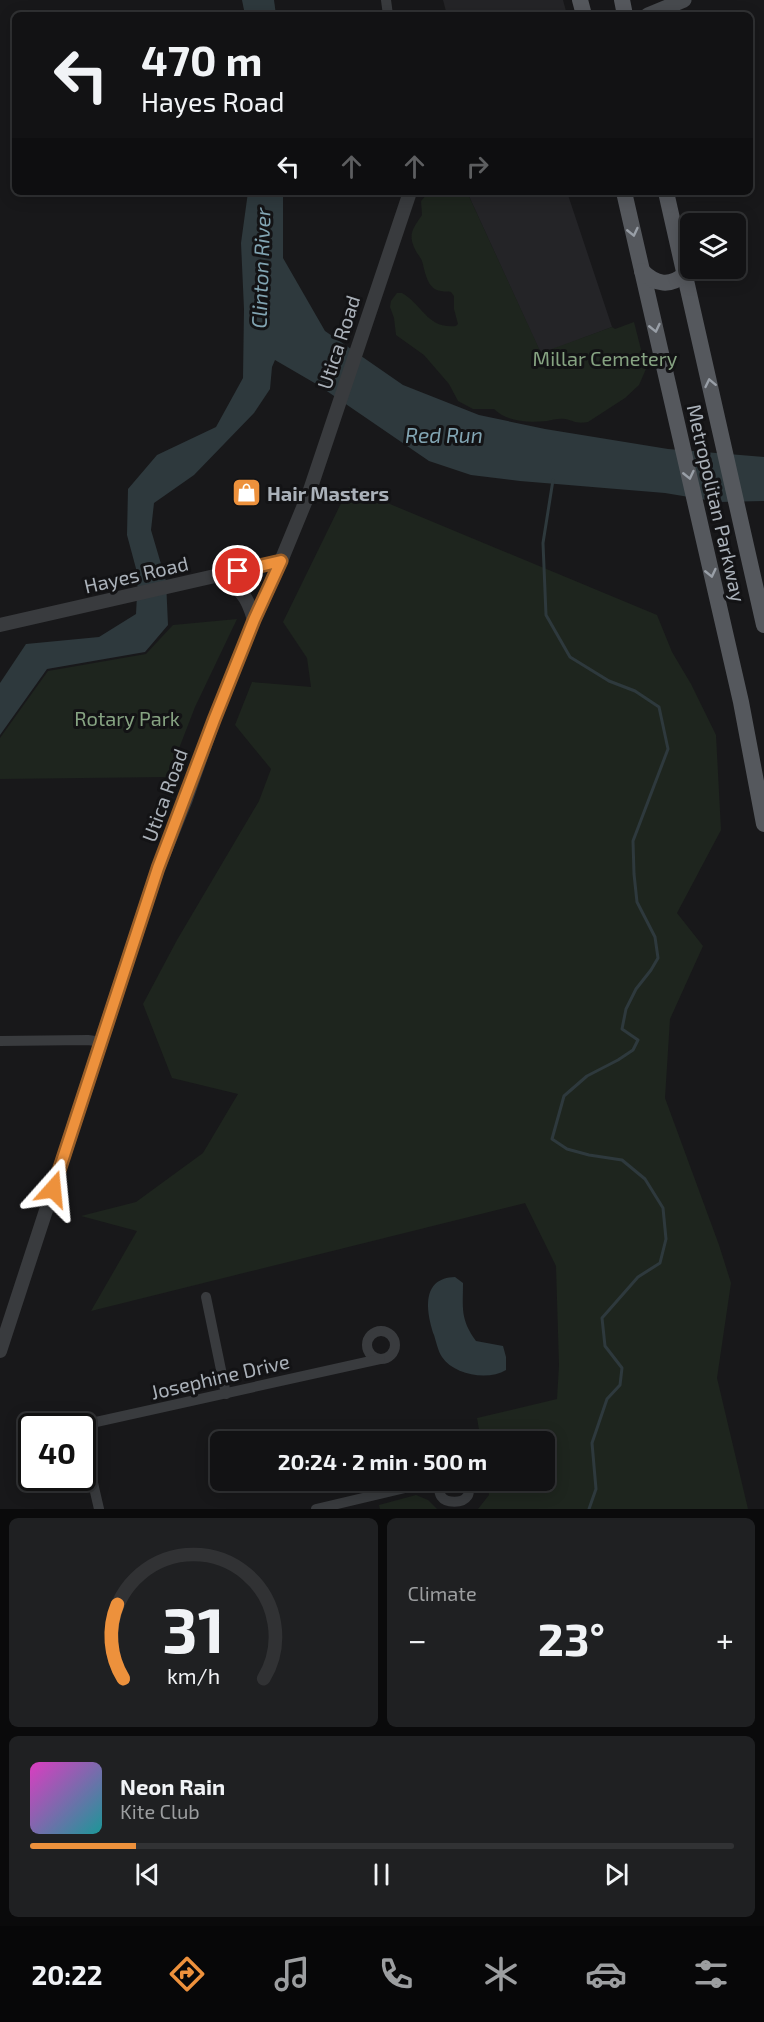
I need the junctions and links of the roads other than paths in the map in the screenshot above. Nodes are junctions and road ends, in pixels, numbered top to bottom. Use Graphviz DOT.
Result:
graph roads {
  1 [pos="684,0"];
  2 [pos="655,12"];
  3 [pos="409,195"];
  4 [pos="625,195"];
  5 [pos="667,195"];
  6 [pos="680,252"];
  7 [pos="642,271"];
  8 [pos="680,278"];
  9 [pos="686,279"];
  10 [pos="281,561"];
  11 [pos="216,576"];
  12 [pos="254,620"];
  13 [pos="0,625"];
  14 [pos="764,625"];
  15 [pos="764,824"];
  16 [pos="0,1041"];
  17 [pos="102,1042"];
  18 [pos="206,1297"];
  19 [pos="368,1347"];
  20 [pos="0,1351"];
  21 [pos="380,1359"];
  22 [pos="361,1362"];
  23 [pos="226,1394"];
  24 [pos="392,1491"];
  25 [pos="437,1491"];
  26 [pos="468,1491"];
  27 [pos="441,1494"];
  28 [pos="99,1509"];
  29 [pos="316,1509"];
  1 -- 2 [label="main road"];
  3 -- 10 [label="street, Utica Road"];
  4 -- 7 [label="main road, Metropolitan Parkway, one-way"];
  5 -- 6 [label="main road, Metropolitan Parkway"];
  7 -- 8 [label="main road"];
  7 -- 15 [label="main road, Metropolitan Parkway, one-way"];
  14 -- 9 [label="main road, Metropolitan Parkway, one-way"];
  10 -- 11 [label="street, Hayes Road"];
  10 -- 12 [label="street, Utica Road"];
  11 -- 12 [label="street"];
  11 -- 13 [label="street, Hayes Road"];
  12 -- 17 [label="street, Utica Road"];
  16 -- 17 [label="street"];
  17 -- 20 [label="street, Utica Road"];
  18 -- 23 [label="street"];
  19 -- 21 [label="street"];
  19 -- 21 [label="street"];
  19 -- 22 [label="street"];
  21 -- 22 [label="street, Josephine Drive"];
  22 -- 23 [label="street, Josephine Drive"];
  23 -- 28 [label="street, Josephine Drive"];
  24 -- 29 [label="street"];
  25 -- 27 [label="street"];
  26 -- 27 [label="street"];
}
